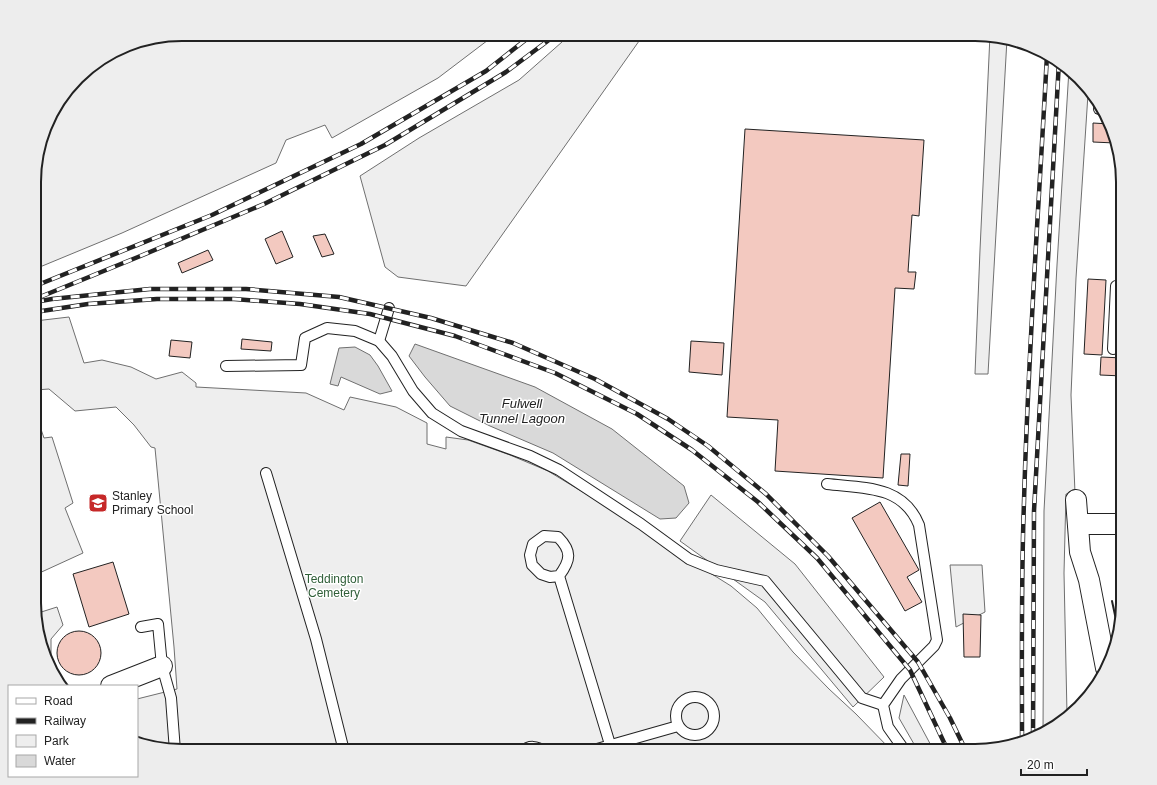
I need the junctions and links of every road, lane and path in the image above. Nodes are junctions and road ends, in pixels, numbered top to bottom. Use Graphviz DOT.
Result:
graph roads {
  1 [pos="1116,286"];
  2 [pos="389,308"];
  3 [pos="379,341"];
  4 [pos="1113,349"];
  5 [pos="226,366"];
  6 [pos="266,473"];
  7 [pos="827,484"];
  8 [pos="1076,500"];
  9 [pos="1078,524"];
  10 [pos="1116,524"];
  11 [pos="559,576"];
  12 [pos="141,627"];
  13 [pos="1104,659"];
  14 [pos="162,666"];
  15 [pos="114,685"];
  16 [pos="883,705"];
  17 [pos="678,726"];
  18 [pos="174,744"];
  19 [pos="342,744"];
  20 [pos="610,744"];
  21 [pos="623,744"];
  22 [pos="900,744"];
  1 -- 4 [label="lane"];
  2 -- 3 [label="lane"];
  3 -- 5 [label="lane"];
  3 -- 16 [label="lane"];
  6 -- 19 [label="lane"];
  7 -- 16 [label="lane"];
  8 -- 9 [label="street"];
  9 -- 10 [label="street"];
  9 -- 13 [label="street"];
  11 -- 11 [label="lane"];
  11 -- 20 [label="lane"];
  12 -- 14 [label="lane"];
  14 -- 15 [label="street"];
  14 -- 18 [label="lane"];
  16 -- 22 [label="lane"];
  17 -- 21 [label="lane"];
}
